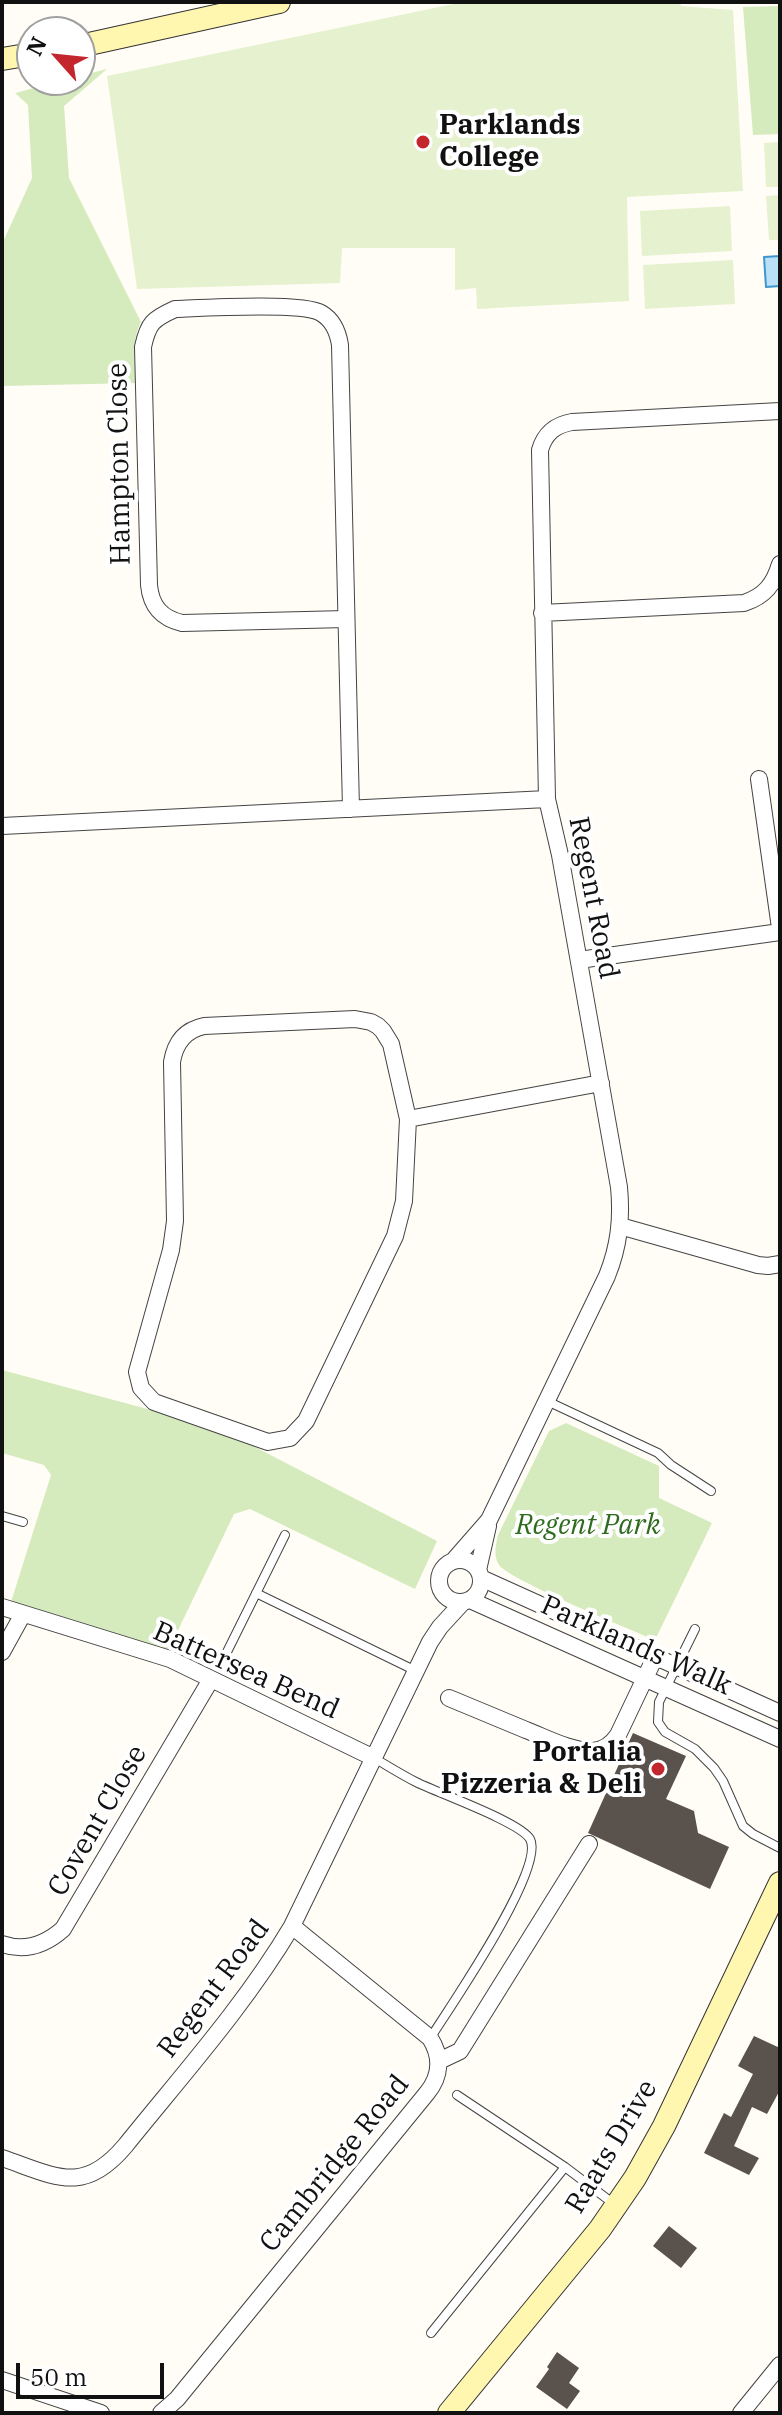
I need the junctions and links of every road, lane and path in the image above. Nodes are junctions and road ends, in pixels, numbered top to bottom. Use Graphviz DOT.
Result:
graph roads {
  1 [pos="279,2"];
  2 [pos="96,42"];
  3 [pos="780,411"];
  4 [pos="780,564"];
  5 [pos="542,613"];
  6 [pos="346,619"];
  7 [pos="759,779"];
  8 [pos="547,799"];
  9 [pos="351,809"];
  10 [pos="2,826"];
  11 [pos="780,930"];
  12 [pos="579,960"];
  13 [pos="601,1083"];
  14 [pos="408,1119"];
  15 [pos="620,1226"];
  16 [pos="780,1264"];
  17 [pos="547,1401"];
  18 [pos="711,1491"];
  19 [pos="2,1516"];
  20 [pos="489,1520"];
  21 [pos="23,1522"];
  22 [pos="285,1535"];
  23 [pos="454,1560"];
  24 [pos="480,1574"];
  25 [pos="439,1588"];
  26 [pos="256,1593"];
  27 [pos="467,1601"];
  28 [pos="2,1607"];
  29 [pos="23,1614"];
  30 [pos="695,1629"];
  31 [pos="430,1642"];
  32 [pos="2,1652"];
  33 [pos="656,1655"];
  34 [pos="224,1658"];
  35 [pos="679,1666"];
  36 [pos="416,1671"];
  37 [pos="645,1679"];
  38 [pos="210,1681"];
  39 [pos="666,1688"];
  40 [pos="449,1698"];
  41 [pos="780,1713"];
  42 [pos="780,1739"];
  43 [pos="374,1758"];
  44 [pos="589,1844"];
  45 [pos="780,1848"];
  46 [pos="780,1883"];
  47 [pos="292,1926"];
  48 [pos="2,1944"];
  49 [pos="430,2038"];
  50 [pos="439,2061"];
  51 [pos="457,2095"];
  52 [pos="2,2158"];
  53 [pos="565,2167"];
  54 [pos="617,2206"];
  55 [pos="431,2333"];
  56 [pos="780,2365"];
  57 [pos="2,2380"];
  58 [pos="101,2413"];
  59 [pos="161,2413"];
  60 [pos="449,2413"];
  61 [pos="741,2413"];
  1 -- 2 [label="street"];
  3 -- 5 [label="street"];
  4 -- 5 [label="street"];
  5 -- 8 [label="street"];
  6 -- 6 [label="street, Hampton Close"];
  6 -- 9 [label="street, Hampton Close"];
  7 -- 11 [label="street"];
  8 -- 9 [label="street, Regent Road"];
  8 -- 12 [label="street, Regent Road"];
  9 -- 10 [label="street, Regent Road"];
  11 -- 12 [label="street"];
  12 -- 13 [label="street, Regent Road"];
  13 -- 14 [label="street"];
  13 -- 15 [label="street, Regent Road"];
  14 -- 14 [label="street"];
  15 -- 16 [label="street"];
  15 -- 17 [label="street, Regent Road"];
  17 -- 18 [label="lane"];
  17 -- 20 [label="street, Regent Road"];
  19 -- 21 [label="lane"];
  20 -- 23 [label="street, Regent Road"];
  20 -- 24 [label="street, Regent Road"];
  22 -- 26 [label="lane"];
  23 -- 24 [label="street"];
  23 -- 25 [label="street"];
  24 -- 27 [label="street"];
  24 -- 33 [label="street, Parklands Walk"];
  25 -- 27 [label="street"];
  25 -- 31 [label="street, Regent Road"];
  26 -- 34 [label="lane"];
  26 -- 36 [label="lane"];
  27 -- 31 [label="street, Regent Road"];
  27 -- 37 [label="street, Parklands Walk"];
  28 -- 29 [label="street, Battersea Bend"];
  29 -- 32 [label="street"];
  29 -- 38 [label="street, Battersea Bend"];
  30 -- 35 [label="lane"];
  31 -- 36 [label="street, Regent Road"];
  33 -- 35 [label="street, Parklands Walk"];
  33 -- 37 [label="street"];
  35 -- 39 [label="lane"];
  35 -- 41 [label="street, Parklands Walk"];
  36 -- 43 [label="street, Regent Road"];
  37 -- 39 [label="street, Parklands Walk"];
  37 -- 40 [label="street"];
  38 -- 43 [label="street, Battersea Bend"];
  38 -- 48 [label="street, Covent Close"];
  39 -- 42 [label="street, Parklands Walk"];
  39 -- 45 [label="lane"];
  43 -- 47 [label="street, Regent Road"];
  43 -- 49 [label="lane"];
  44 -- 50 [label="street"];
  46 -- 54 [label="street, Raats Drive"];
  47 -- 49 [label="street, Cambridge Road"];
  47 -- 52 [label="street, Regent Road"];
  49 -- 50 [label="street, Cambridge Road"];
  50 -- 59 [label="street, Cambridge Road"];
  51 -- 53 [label="lane"];
  53 -- 54 [label="lane"];
  53 -- 55 [label="lane"];
  54 -- 60 [label="street, Raats Drive"];
  56 -- 61 [label="street"];
  57 -- 58 [label="street"];
}
